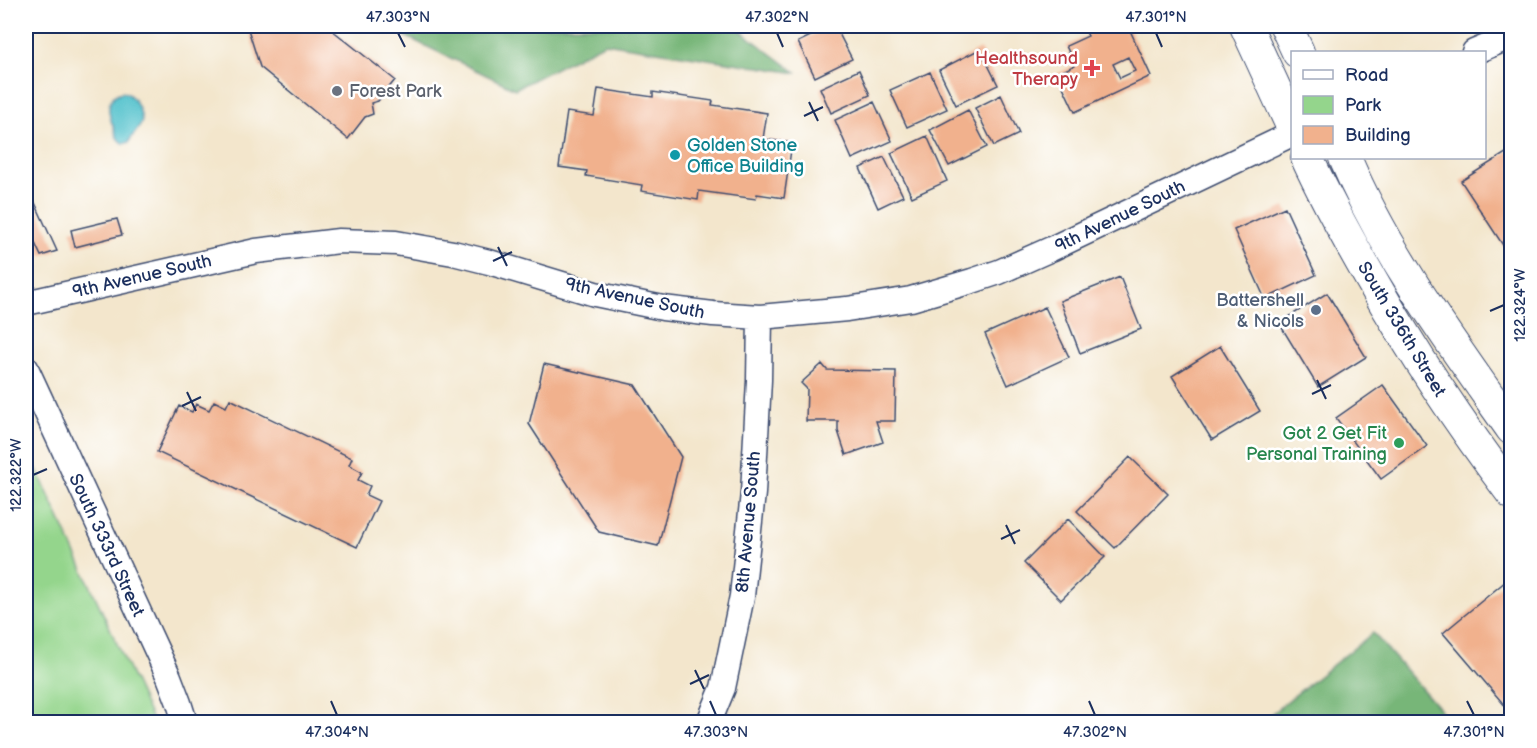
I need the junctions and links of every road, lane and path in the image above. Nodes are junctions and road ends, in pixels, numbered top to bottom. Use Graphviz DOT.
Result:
graph roads {
  1 [pos="1246,26"];
  2 [pos="1286,26"];
  3 [pos="1512,36"];
  4 [pos="1298,51"];
  5 [pos="1476,51"];
  6 [pos="1291,122"];
  7 [pos="1291,135"];
  8 [pos="1308,159"];
  9 [pos="1345,159"];
  10 [pos="26,303"];
  11 [pos="760,317"];
  12 [pos="26,368"];
  13 [pos="1512,429"];
  14 [pos="1512,493"];
  15 [pos="185,723"];
  16 [pos="709,723"];
  1 -- 6 [label="main road"];
  2 -- 4 [label="main road"];
  3 -- 5 [label="street"];
  7 -- 11 [label="street, 9th Avenue South"];
  8 -- 14 [label="main road, South 336th Street"];
  9 -- 13 [label="main road, South 336th Street"];
  10 -- 11 [label="street, 9th Avenue South"];
  11 -- 16 [label="street, 8th Avenue South"];
  12 -- 15 [label="street, South 333rd Street"];
}
